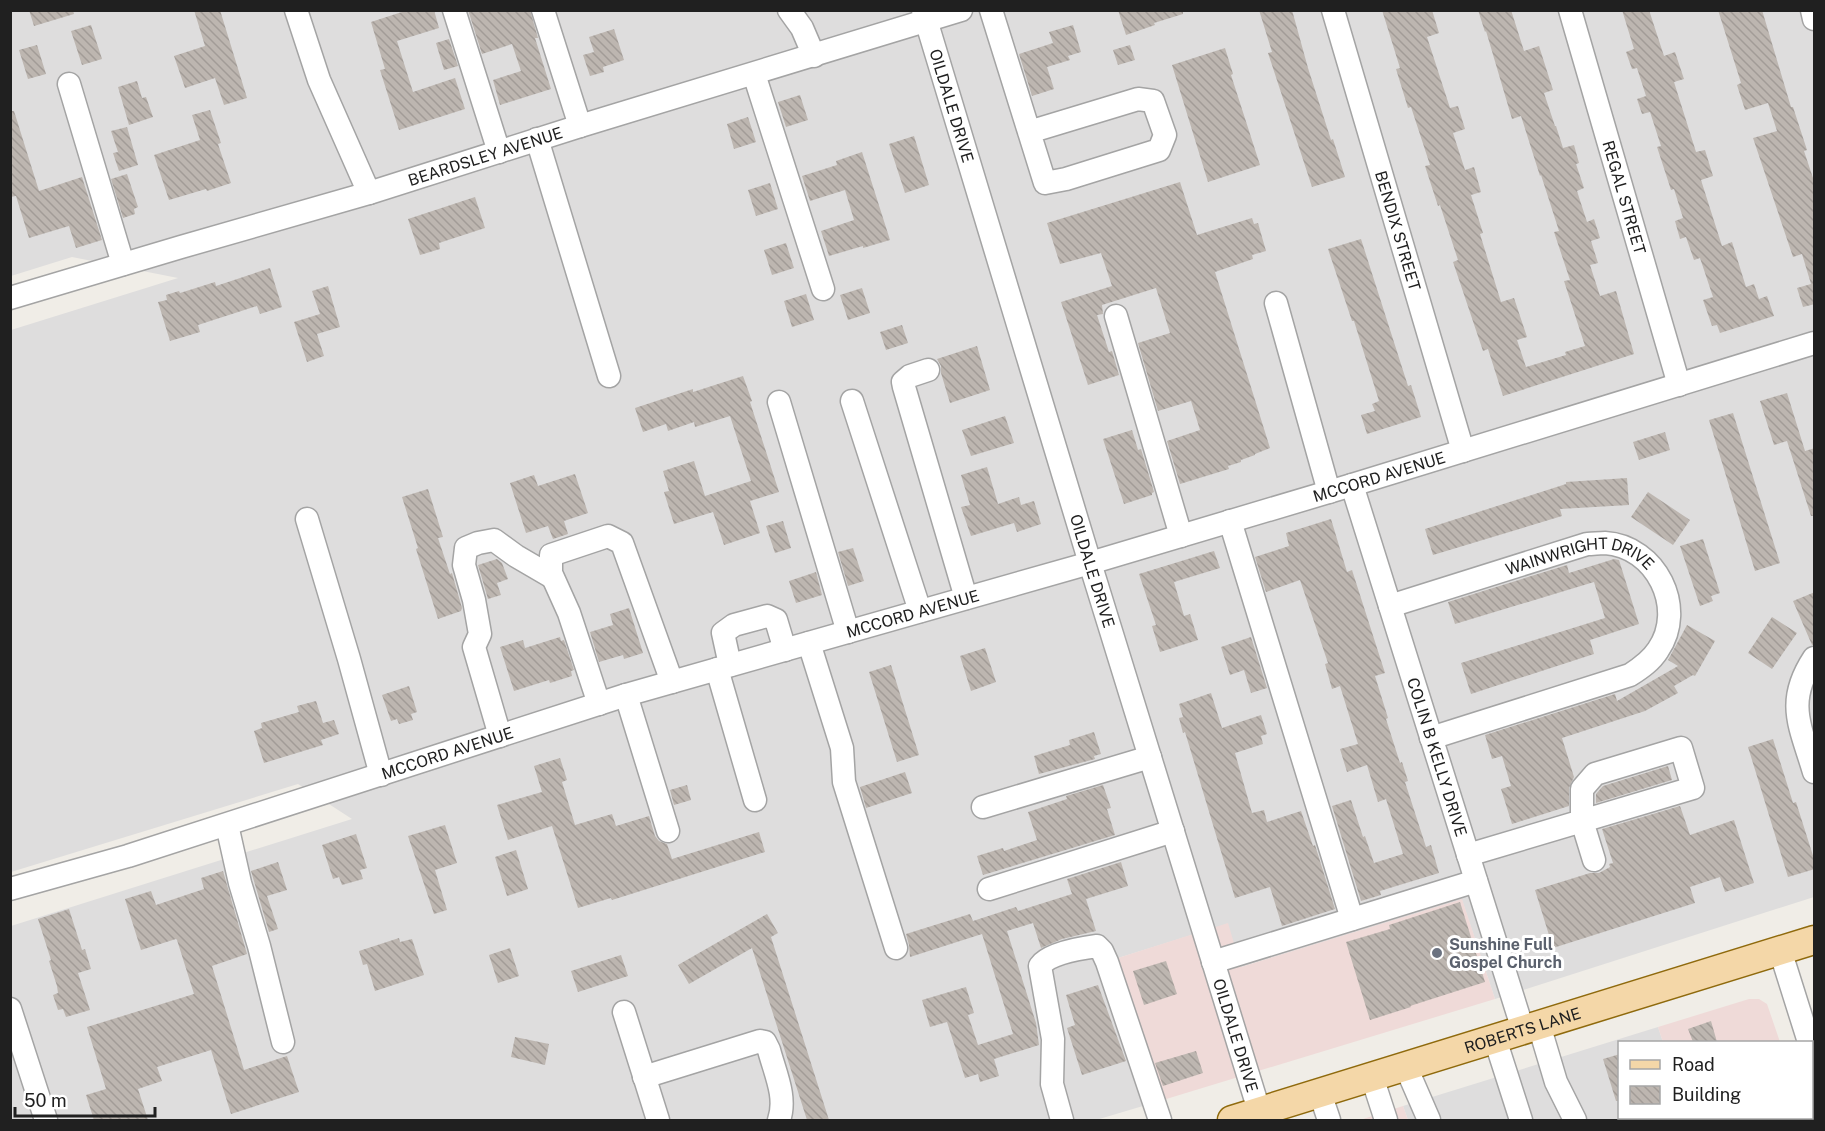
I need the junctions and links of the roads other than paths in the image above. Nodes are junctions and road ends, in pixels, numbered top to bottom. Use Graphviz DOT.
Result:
graph roads {
  1 [pos="296,10"];
  2 [pos="453,10"];
  3 [pos="543,10"];
  4 [pos="789,10"];
  5 [pos="961,10"];
  6 [pos="991,10"];
  7 [pos="1333,10"];
  8 [pos="1570,10"];
  9 [pos="1812,10"];
  10 [pos="925,16"];
  11 [pos="1815,19"];
  12 [pos="814,56"];
  13 [pos="754,74"];
  14 [pos="69,84"];
  15 [pos="580,126"];
  16 [pos="1029,132"];
  17 [pos="537,139"];
  18 [pos="499,152"];
  19 [pos="369,193"];
  20 [pos="123,264"];
  21 [pos="823,289"];
  22 [pos="10,298"];
  23 [pos="1276,303"];
  24 [pos="1116,316"];
  25 [pos="1815,343"];
  26 [pos="928,370"];
  27 [pos="609,376"];
  28 [pos="1679,385"];
  29 [pos="852,401"];
  30 [pos="779,402"];
  31 [pos="1462,451"];
  32 [pos="1352,485"];
  33 [pos="1329,492"];
  34 [pos="307,519"];
  35 [pos="1230,521"];
  36 [pos="1181,536"];
  37 [pos="1090,563"];
  38 [pos="552,577"];
  39 [pos="966,598"];
  40 [pos="1390,606"];
  41 [pos="920,611"];
  42 [pos="848,632"];
  43 [pos="809,643"];
  44 [pos="785,650"];
  45 [pos="1815,657"];
  46 [pos="724,667"];
  47 [pos="672,682"];
  48 [pos="626,695"];
  49 [pos="599,704"];
  50 [pos="500,736"];
  51 [pos="1431,738"];
  52 [pos="1150,757"];
  53 [pos="1815,772"];
  54 [pos="381,775"];
  55 [pos="755,800"];
  56 [pos="983,807"];
  57 [pos="1582,821"];
  58 [pos="227,825"];
  59 [pos="668,831"];
  60 [pos="1173,831"];
  61 [pos="1468,855"];
  62 [pos="1594,860"];
  63 [pos="1476,881"];
  64 [pos="10,889"];
  65 [pos="990,889"];
  66 [pos="1352,919"];
  67 [pos="1815,940"];
  68 [pos="896,948"];
  69 [pos="1780,950"];
  70 [pos="1214,962"];
  71 [pos="10,1009"];
  72 [pos="624,1012"];
  73 [pos="1531,1028"];
  74 [pos="1495,1039"];
  75 [pos="1809,1041"];
  76 [pos="283,1042"];
  77 [pos="1406,1067"];
  78 [pos="644,1077"];
  79 [pos="1372,1077"];
  80 [pos="1320,1093"];
  81 [pos="1261,1116"];
  82 [pos="46,1120"];
  83 [pos="658,1120"];
  84 [pos="779,1120"];
  85 [pos="1062,1120"];
  86 [pos="1160,1120"];
  87 [pos="1232,1120"];
  88 [pos="1329,1120"];
  89 [pos="1386,1120"];
  90 [pos="1429,1120"];
  91 [pos="1521,1120"];
  92 [pos="1575,1120"];
  1 -- 19 [label="street"];
  2 -- 18 [label="street"];
  3 -- 15 [label="street"];
  4 -- 12 [label="street"];
  5 -- 10 [label="street, BEARDSLEY AVENUE"];
  6 -- 16 [label="street"];
  7 -- 31 [label="street, BENDIX STREET"];
  8 -- 28 [label="street, REGAL STREET"];
  9 -- 11 [label="street"];
  10 -- 12 [label="street, BEARDSLEY AVENUE"];
  10 -- 37 [label="street, OILDALE DRIVE"];
  12 -- 13 [label="street, BEARDSLEY AVENUE"];
  13 -- 15 [label="street, BEARDSLEY AVENUE"];
  13 -- 21 [label="street"];
  14 -- 20 [label="street"];
  15 -- 17 [label="street, BEARDSLEY AVENUE"];
  16 -- 16 [label="street"];
  17 -- 18 [label="street, BEARDSLEY AVENUE"];
  17 -- 27 [label="street"];
  18 -- 19 [label="street, BEARDSLEY AVENUE"];
  19 -- 20 [label="street, BEARDSLEY AVENUE"];
  20 -- 22 [label="street, BEARDSLEY AVENUE"];
  23 -- 33 [label="street"];
  24 -- 36 [label="street"];
  25 -- 28 [label="street, MCCORD AVENUE"];
  26 -- 39 [label="street"];
  28 -- 31 [label="street, MCCORD AVENUE"];
  29 -- 41 [label="street"];
  30 -- 42 [label="street"];
  31 -- 32 [label="street, MCCORD AVENUE"];
  32 -- 33 [label="street, MCCORD AVENUE"];
  32 -- 40 [label="street, COLIN B KELLY DRIVE"];
  33 -- 35 [label="street, MCCORD AVENUE"];
  34 -- 54 [label="street"];
  35 -- 36 [label="street, MCCORD AVENUE"];
  35 -- 66 [label="street"];
  36 -- 37 [label="street, MCCORD AVENUE"];
  37 -- 39 [label="street, MCCORD AVENUE"];
  37 -- 52 [label="street, OILDALE DRIVE"];
  38 -- 47 [label="street"];
  38 -- 49 [label="street"];
  38 -- 50 [label="street"];
  39 -- 41 [label="street, MCCORD AVENUE"];
  40 -- 51 [label="street, COLIN B KELLY DRIVE"];
  40 -- 51 [label="street, WAINWRIGHT DRIVE"];
  41 -- 42 [label="street, MCCORD AVENUE"];
  42 -- 43 [label="street, MCCORD AVENUE"];
  43 -- 44 [label="street, MCCORD AVENUE"];
  43 -- 68 [label="street"];
  44 -- 46 [label="street, MCCORD AVENUE"];
  44 -- 46 [label="street"];
  45 -- 53 [label="street"];
  46 -- 47 [label="street, MCCORD AVENUE"];
  46 -- 55 [label="street"];
  47 -- 48 [label="street, MCCORD AVENUE"];
  48 -- 49 [label="street, MCCORD AVENUE"];
  48 -- 59 [label="street"];
  49 -- 50 [label="street, MCCORD AVENUE"];
  50 -- 54 [label="street, MCCORD AVENUE"];
  51 -- 61 [label="street, COLIN B KELLY DRIVE"];
  52 -- 56 [label="street"];
  52 -- 60 [label="street, OILDALE DRIVE"];
  54 -- 58 [label="street, MCCORD AVENUE"];
  57 -- 57 [label="street"];
  57 -- 61 [label="street"];
  57 -- 62 [label="street"];
  58 -- 64 [label="street, MCCORD AVENUE"];
  58 -- 76 [label="street"];
  60 -- 65 [label="street"];
  60 -- 70 [label="street, OILDALE DRIVE"];
  61 -- 63 [label="street, COLIN B KELLY DRIVE"];
  63 -- 66 [label="street"];
  63 -- 73 [label="street, COLIN B KELLY DRIVE"];
  66 -- 70 [label="street"];
  67 -- 69 [label="main road, ROBERTS LANE"];
  69 -- 73 [label="main road, ROBERTS LANE"];
  69 -- 75 [label="street"];
  70 -- 81 [label="street, OILDALE DRIVE"];
  71 -- 82 [label="street"];
  72 -- 78 [label="street"];
  73 -- 74 [label="main road, ROBERTS LANE"];
  73 -- 92 [label="street, COLIN B KELLY DRIVE"];
  74 -- 77 [label="main road, ROBERTS LANE"];
  74 -- 91 [label="street"];
  77 -- 79 [label="main road, ROBERTS LANE"];
  77 -- 90 [label="street"];
  78 -- 83 [label="street"];
  78 -- 84 [label="street"];
  79 -- 80 [label="main road, ROBERTS LANE"];
  79 -- 89 [label="street"];
  80 -- 81 [label="main road, ROBERTS LANE"];
  80 -- 88 [label="street"];
  81 -- 87 [label="main road, ROBERTS LANE"];
  85 -- 86 [label="street"];
}
